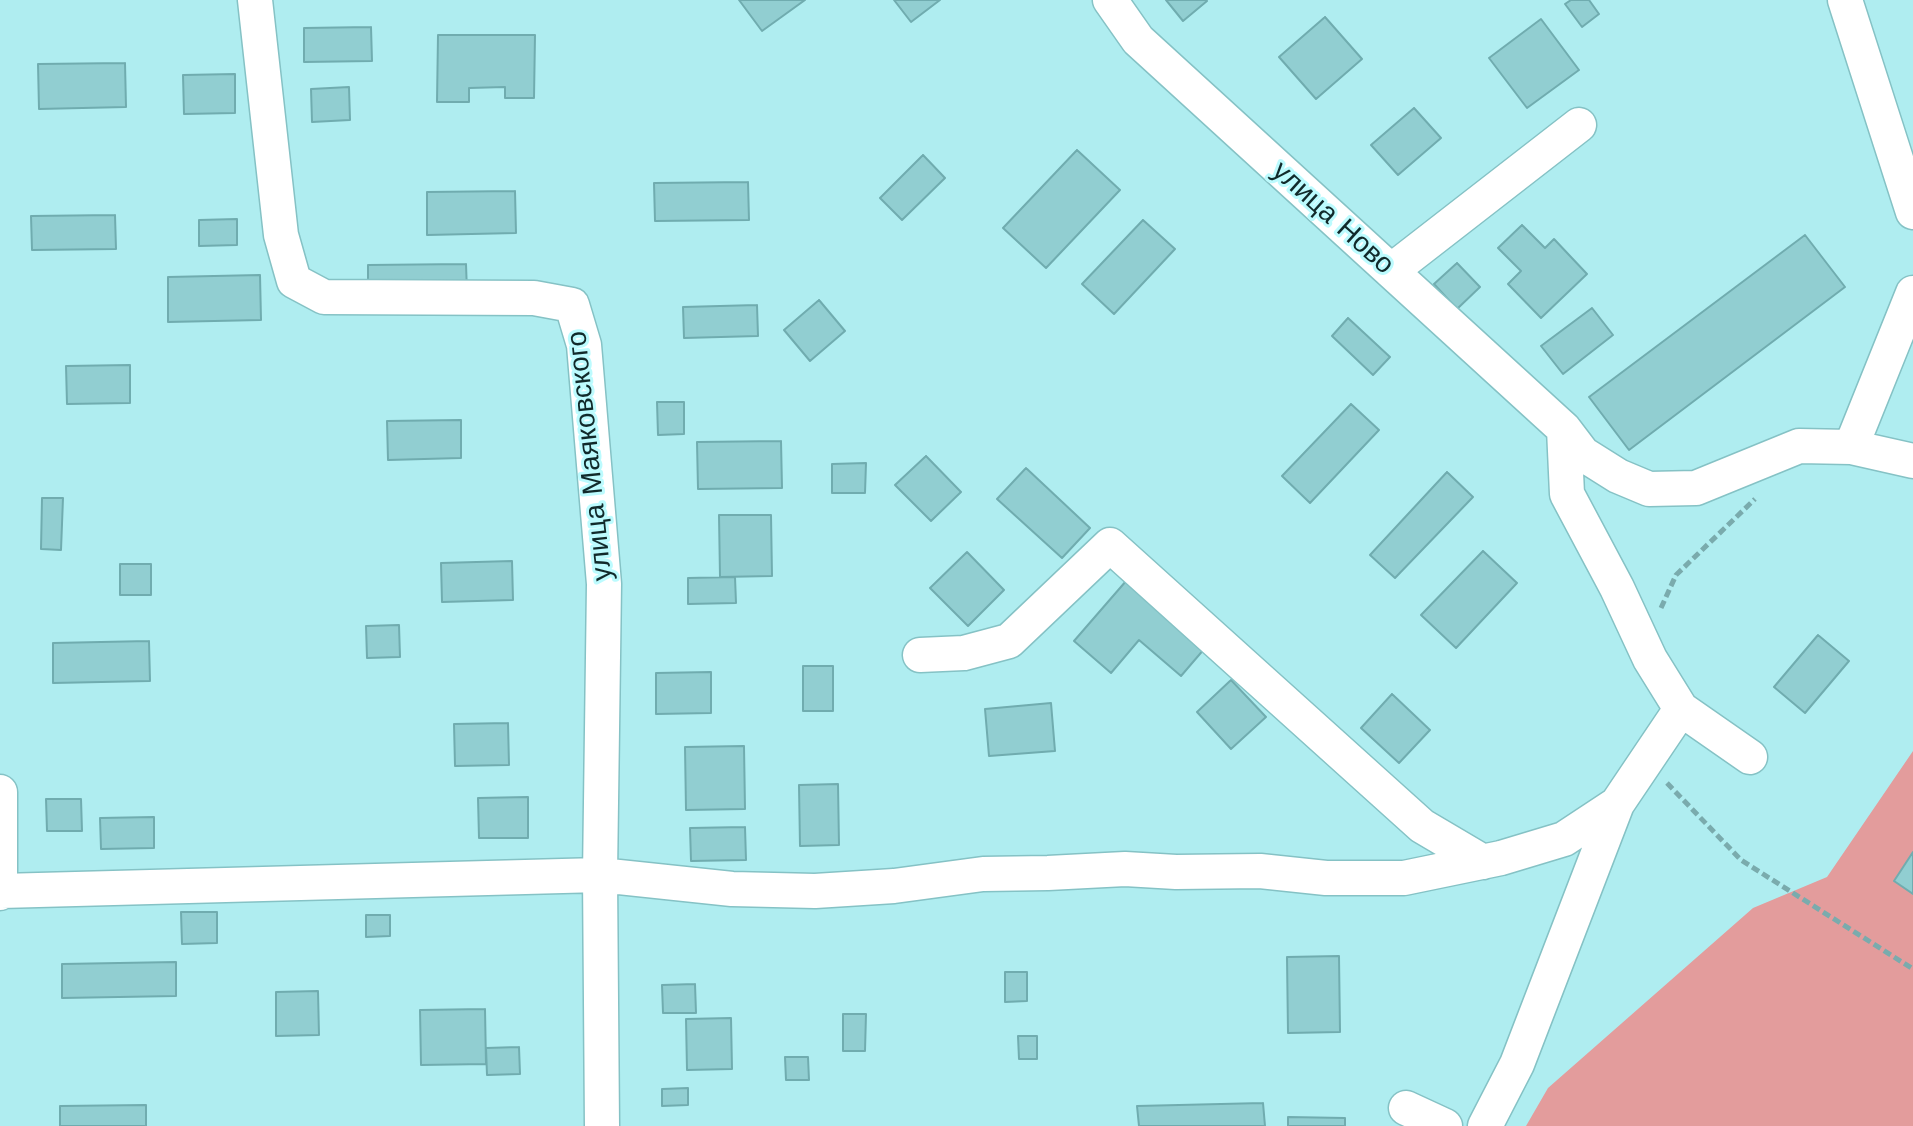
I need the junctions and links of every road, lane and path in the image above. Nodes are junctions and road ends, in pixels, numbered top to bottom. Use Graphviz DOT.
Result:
graph roads {
  1 [pos="255,0"];
  2 [pos="1110,0"];
  3 [pos="1845,0"];
  4 [pos="1579,125"];
  5 [pos="1913,212"];
  6 [pos="1391,271"];
  7 [pos="1913,293"];
  8 [pos="1564,429"];
  9 [pos="1851,447"];
  10 [pos="1913,461"];
  11 [pos="1762,490"];
  12 [pos="1643,644"];
  13 [pos="920,655"];
  14 [pos="1681,709"];
  15 [pos="1750,757"];
  16 [pos="1646,760"];
  17 [pos="0,792"];
  18 [pos="1617,804"];
  19 [pos="1483,862"];
  20 [pos="600,875"];
  21 [pos="1,892"];
  22 [pos="1913,969"];
  23 [pos="1406,1108"];
  24 [pos="602,1126"];
  25 [pos="1445,1126"];
  26 [pos="1485,1126"];
  1 -- 20 [label="street, улица Маяковского"];
  2 -- 6 [label="street, улица Ново"];
  3 -- 5 [label="street"];
  4 -- 6 [label="street"];
  6 -- 8 [label="street, улица Ново"];
  7 -- 9 [label="street"];
  8 -- 9 [label="street, улица Ново"];
  8 -- 12 [label="street"];
  9 -- 10 [label="street, улица Ново"];
  11 -- 12 [label="path"];
  12 -- 14 [label="street"];
  13 -- 19 [label="street"];
  14 -- 15 [label="street"];
  14 -- 16 [label="street"];
  16 -- 18 [label="street"];
  16 -- 22 [label="path"];
  17 -- 21 [label="street"];
  18 -- 19 [label="street"];
  18 -- 26 [label="street"];
  19 -- 20 [label="street"];
  20 -- 21 [label="street"];
  20 -- 24 [label="street, улица Маяковского"];
  23 -- 25 [label="street"];
}
